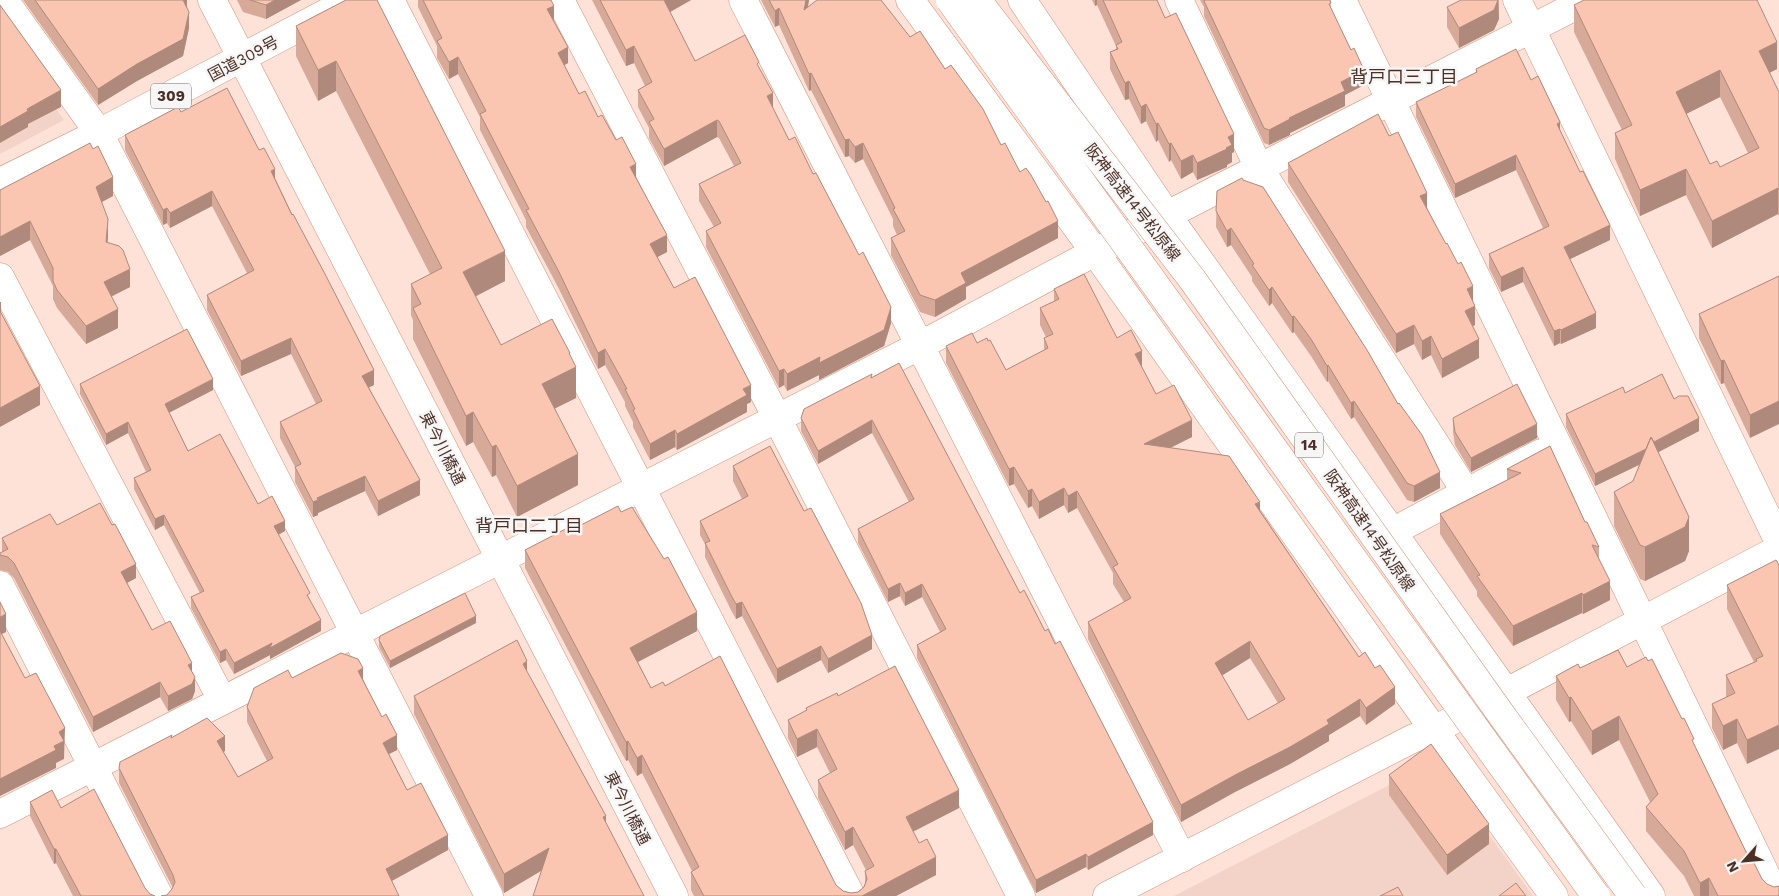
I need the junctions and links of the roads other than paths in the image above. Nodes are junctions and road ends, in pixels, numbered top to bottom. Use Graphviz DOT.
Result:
graph roads {
  1 [pos="4,0"];
  2 [pos="212,0"];
  3 [pos="351,0"];
  4 [pos="390,0"];
  5 [pos="560,0"];
  6 [pos="743,0"];
  7 [pos="910,0"];
  8 [pos="950,0"];
  9 [pos="977,0"];
  10 [pos="1022,0"];
  11 [pos="1179,0"];
  12 [pos="1342,0"];
  13 [pos="1517,0"];
  14 [pos="1587,0"];
  15 [pos="1530,28"];
  16 [pos="242,59"];
  17 [pos="1390,100"];
  18 [pos="99,133"];
  19 [pos="1259,168"];
  20 [pos="0,182"];
  21 [pos="1167,215"];
  22 [pos="1095,252"];
  23 [pos="0,277"];
  24 [pos="921,345"];
  25 [pos="777,418"];
  26 [pos="1557,445"];
  27 [pos="642,487"];
  28 [pos="1466,492"];
  29 [pos="1392,532"];
  30 [pos="1779,542"];
  31 [pos="1779,549"];
  32 [pos="500,560"];
  33 [pos="0,585"];
  34 [pos="1643,621"];
  35 [pos="355,634"];
  36 [pos="1506,692"];
  37 [pos="222,700"];
  38 [pos="1434,730"];
  39 [pos="93,766"];
  40 [pos="0,814"];
  41 [pos="1182,858"];
  42 [pos="159,896"];
  43 [pos="490,896"];
  44 [pos="674,896"];
  45 [pos="851,896"];
  46 [pos="1021,896"];
  47 [pos="1107,896"];
  48 [pos="1554,896"];
  49 [pos="1596,896"];
  50 [pos="1633,896"];
  51 [pos="1651,896"];
  52 [pos="1776,896"];
  1 -- 18 [label="main road"];
  2 -- 16 [label="main road, 東今川橋通"];
  3 -- 16 [label="main road, 国道309号 / 309"];
  4 -- 27 [label="main road"];
  5 -- 25 [label="main road"];
  6 -- 24 [label="main road"];
  7 -- 22 [label="main road"];
  8 -- 49 [label="main road, 阪神高速14号松原線 / 14, bridge"];
  9 -- 50 [label="main road, 阪神高速14号松原線 / 14, bridge"];
  10 -- 21 [label="main road"];
  11 -- 19 [label="main road"];
  12 -- 17 [label="main road"];
  13 -- 15 [label="main road"];
  14 -- 15 [label="main road"];
  15 -- 17 [label="main road"];
  15 -- 30 [label="main road"];
  16 -- 18 [label="main road, 国道309号 / 309"];
  16 -- 32 [label="main road, 東今川橋通"];
  17 -- 19 [label="main road"];
  17 -- 26 [label="main road"];
  18 -- 20 [label="main road, 国道309号 / 309"];
  18 -- 35 [label="main road"];
  19 -- 21 [label="main road"];
  19 -- 28 [label="main road"];
  21 -- 22 [label="main road"];
  21 -- 29 [label="main road"];
  22 -- 24 [label="main road"];
  22 -- 38 [label="main road"];
  23 -- 37 [label="main road"];
  24 -- 25 [label="main road"];
  24 -- 41 [label="main road"];
  25 -- 27 [label="main road"];
  25 -- 46 [label="main road"];
  26 -- 28 [label="main road"];
  26 -- 34 [label="main road"];
  27 -- 32 [label="main road"];
  27 -- 45 [label="main road"];
  28 -- 29 [label="main road"];
  29 -- 36 [label="main road"];
  31 -- 34 [label="main road"];
  32 -- 35 [label="main road"];
  32 -- 44 [label="main road, 東今川橋通"];
  33 -- 39 [label="main road"];
  34 -- 36 [label="main road"];
  34 -- 52 [label="main road"];
  35 -- 37 [label="main road"];
  35 -- 43 [label="main road"];
  36 -- 38 [label="main road"];
  36 -- 51 [label="main road"];
  37 -- 39 [label="main road"];
  38 -- 41 [label="main road"];
  38 -- 48 [label="main road"];
  39 -- 40 [label="main road"];
  39 -- 42 [label="main road"];
  41 -- 47 [label="main road"];
}
